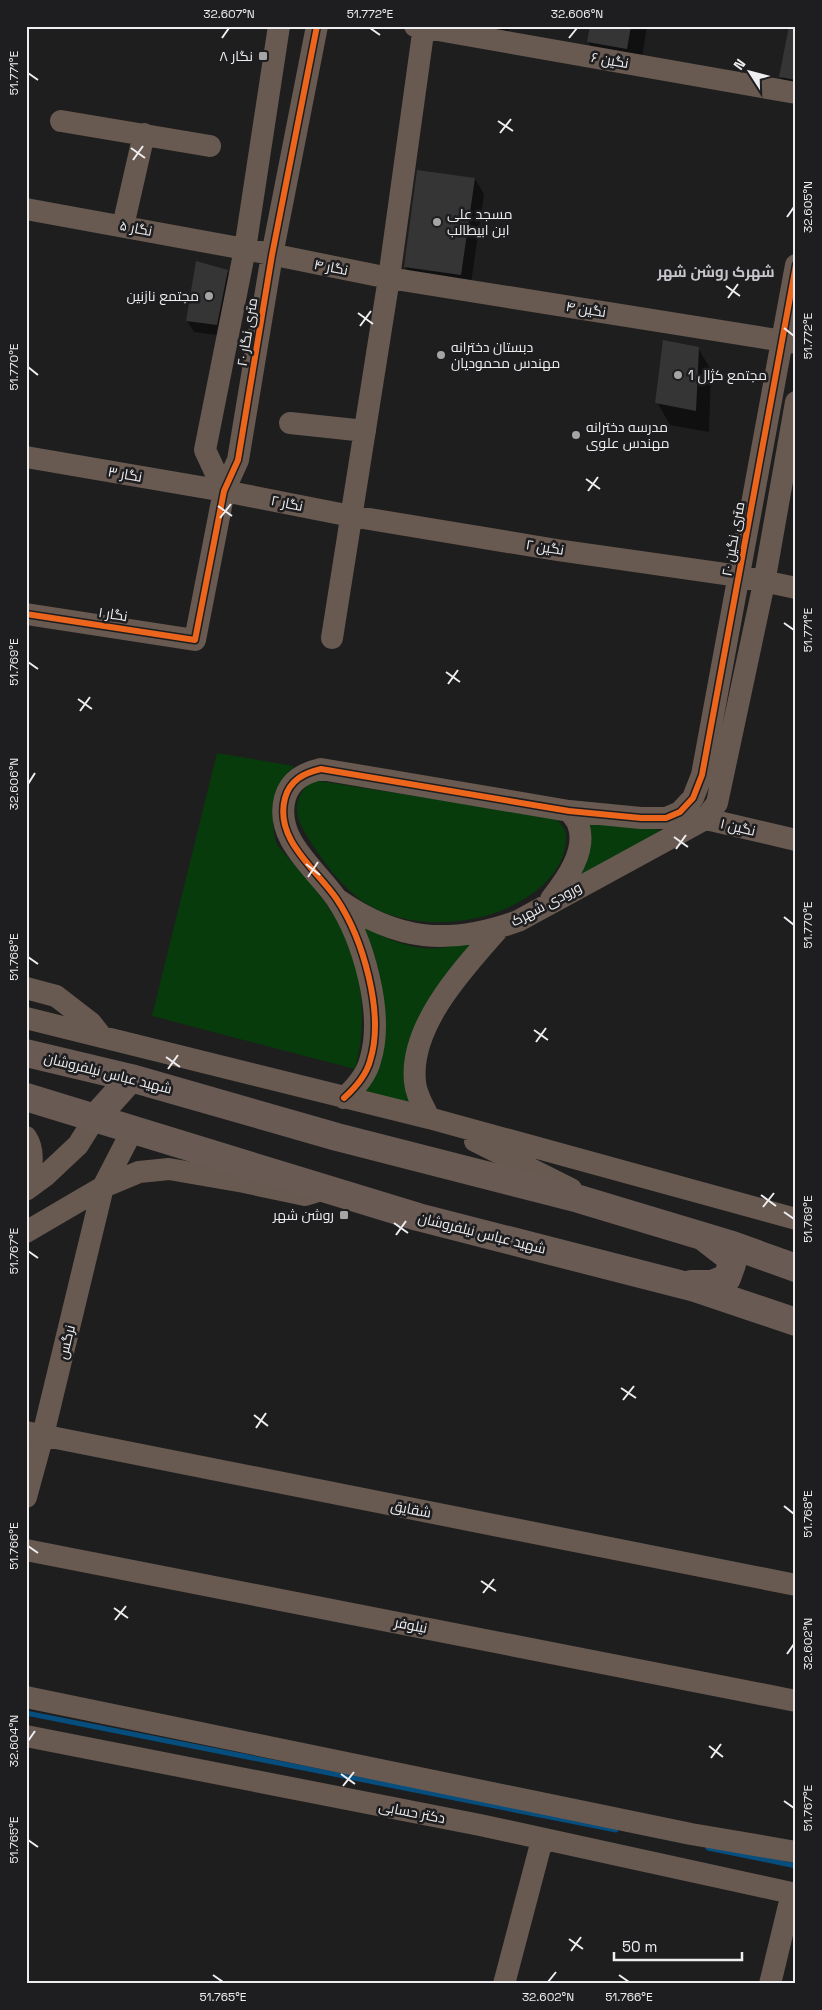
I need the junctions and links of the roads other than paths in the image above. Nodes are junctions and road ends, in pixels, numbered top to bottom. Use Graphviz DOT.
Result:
graph roads {
  1 [pos="279,26"];
  2 [pos="317,26"];
  3 [pos="421,27"];
  4 [pos="796,93"];
  5 [pos="61,120"];
  6 [pos="144,134"];
  7 [pos="210,146"];
  8 [pos="26,209"];
  9 [pos="123,226"];
  10 [pos="245,249"];
  11 [pos="272,255"];
  12 [pos="796,265"];
  13 [pos="389,278"];
  14 [pos="789,342"];
  15 [pos="796,402"];
  16 [pos="290,423"];
  17 [pos="365,431"];
  18 [pos="26,457"];
  19 [pos="224,491"];
  20 [pos="351,516"];
  21 [pos="739,576"];
  22 [pos="764,583"];
  23 [pos="796,588"];
  24 [pos="26,614"];
  25 [pos="332,638"];
  26 [pos="195,640"];
  27 [pos="569,811"];
  28 [pos="680,812"];
  29 [pos="705,819"];
  30 [pos="796,840"];
  31 [pos="336,899"];
  32 [pos="548,904"];
  33 [pos="500,928"];
  34 [pos="26,988"];
  35 [pos="26,1018"];
  36 [pos="102,1036"];
  37 [pos="26,1053"];
  38 [pos="132,1078"];
  39 [pos="26,1097"];
  40 [pos="344,1098"];
  41 [pos="95,1118"];
  42 [pos="429,1118"];
  43 [pos="132,1130"];
  44 [pos="26,1137"];
  45 [pos="103,1187"];
  46 [pos="26,1189"];
  47 [pos="326,1189"];
  48 [pos="608,1208"];
  49 [pos="796,1219"];
  50 [pos="26,1232"];
  51 [pos="702,1236"];
  52 [pos="796,1268"];
  53 [pos="679,1284"];
  54 [pos="796,1322"];
  55 [pos="35,1434"];
  56 [pos="26,1497"];
  57 [pos="26,1550"];
  58 [pos="796,1585"];
  59 [pos="26,1697"];
  60 [pos="796,1701"];
  61 [pos="26,1736"];
  62 [pos="542,1840"];
  63 [pos="796,1852"];
  64 [pos="794,1893"];
  65 [pos="504,1984"];
  66 [pos="770,1984"];
  1 -- 10 [label="street, ۲۰ متری نگار"];
  2 -- 11 [label="street, ۲۰ متری نگار"];
  3 -- 4 [label="street, نگین ۶"];
  3 -- 13 [label="street"];
  5 -- 6 [label="street"];
  6 -- 7 [label="street"];
  6 -- 9 [label="street"];
  8 -- 9 [label="street, نگار ۵"];
  9 -- 10 [label="street, نگار ۵"];
  10 -- 11 [label="street, نگار ۵"];
  10 -- 19 [label="street, ۲۰ متری نگار"];
  11 -- 13 [label="street, نگار ۴"];
  11 -- 19 [label="street, ۲۰ متری نگار"];
  12 -- 14 [label="street, ۲۰ متری نگین"];
  13 -- 14 [label="street, نگین ۴"];
  13 -- 17 [label="street"];
  14 -- 21 [label="street, ۲۰ متری نگین"];
  15 -- 22 [label="street"];
  16 -- 17 [label="street"];
  17 -- 20 [label="street"];
  18 -- 19 [label="street, نگار ۳"];
  19 -- 20 [label="street, نگار ۲"];
  19 -- 26 [label="street, ۲۰ متری نگار"];
  20 -- 21 [label="street, نگین ۲"];
  20 -- 25 [label="street"];
  21 -- 22 [label="street, نگین ۲"];
  21 -- 28 [label="street, ۲۰ متری نگین"];
  22 -- 23 [label="street, نگین ۲"];
  22 -- 29 [label="street"];
  24 -- 26 [label="street, نگار ۱"];
  27 -- 28 [label="street"];
  27 -- 31 [label="street"];
  27 -- 32 [label="street"];
  28 -- 29 [label="street, نگین ۱"];
  29 -- 30 [label="street, نگین ۱"];
  29 -- 32 [label="street, ورودی شهرک"];
  31 -- 33 [label="street"];
  31 -- 40 [label="street"];
  32 -- 33 [label="street, ورودی شهرک"];
  33 -- 42 [label="street, ورودی شهرک"];
  34 -- 36 [label="street"];
  35 -- 36 [label="street"];
  36 -- 40 [label="street"];
  37 -- 38 [label="main road, شهید عباس نیلفروشان"];
  38 -- 41 [label="main road"];
  38 -- 43 [label="main road"];
  38 -- 48 [label="main road, شهید عباس نیلفروشان"];
  39 -- 41 [label="main road, شهید عباس نیلفروشان"];
  40 -- 42 [label="street"];
  41 -- 43 [label="main road, شهید عباس نیلفروشان"];
  41 -- 46 [label="street"];
  42 -- 48 [label="street"];
  42 -- 49 [label="street"];
  43 -- 45 [label="street, نرگس"];
  43 -- 47 [label="main road, شهید عباس نیلفروشان"];
  44 -- 46 [label="street"];
  45 -- 47 [label="street"];
  45 -- 50 [label="street"];
  45 -- 55 [label="street, نرگس"];
  47 -- 53 [label="main road, شهید عباس نیلفروشان"];
  48 -- 51 [label="main road, شهید عباس نیلفروشان"];
  51 -- 52 [label="main road, شهید عباس نیلفروشان"];
  51 -- 53 [label="main road"];
  53 -- 54 [label="main road, شهید عباس نیلفروشان"];
  55 -- 56 [label="street, نرگس"];
  55 -- 58 [label="street, شقایق"];
  57 -- 60 [label="street, نیلوفر"];
  59 -- 63 [label="street"];
  61 -- 62 [label="street, دکتر حسابی"];
  62 -- 64 [label="street, دکتر حسابی"];
  62 -- 65 [label="street"];
  64 -- 66 [label="street"];
}
